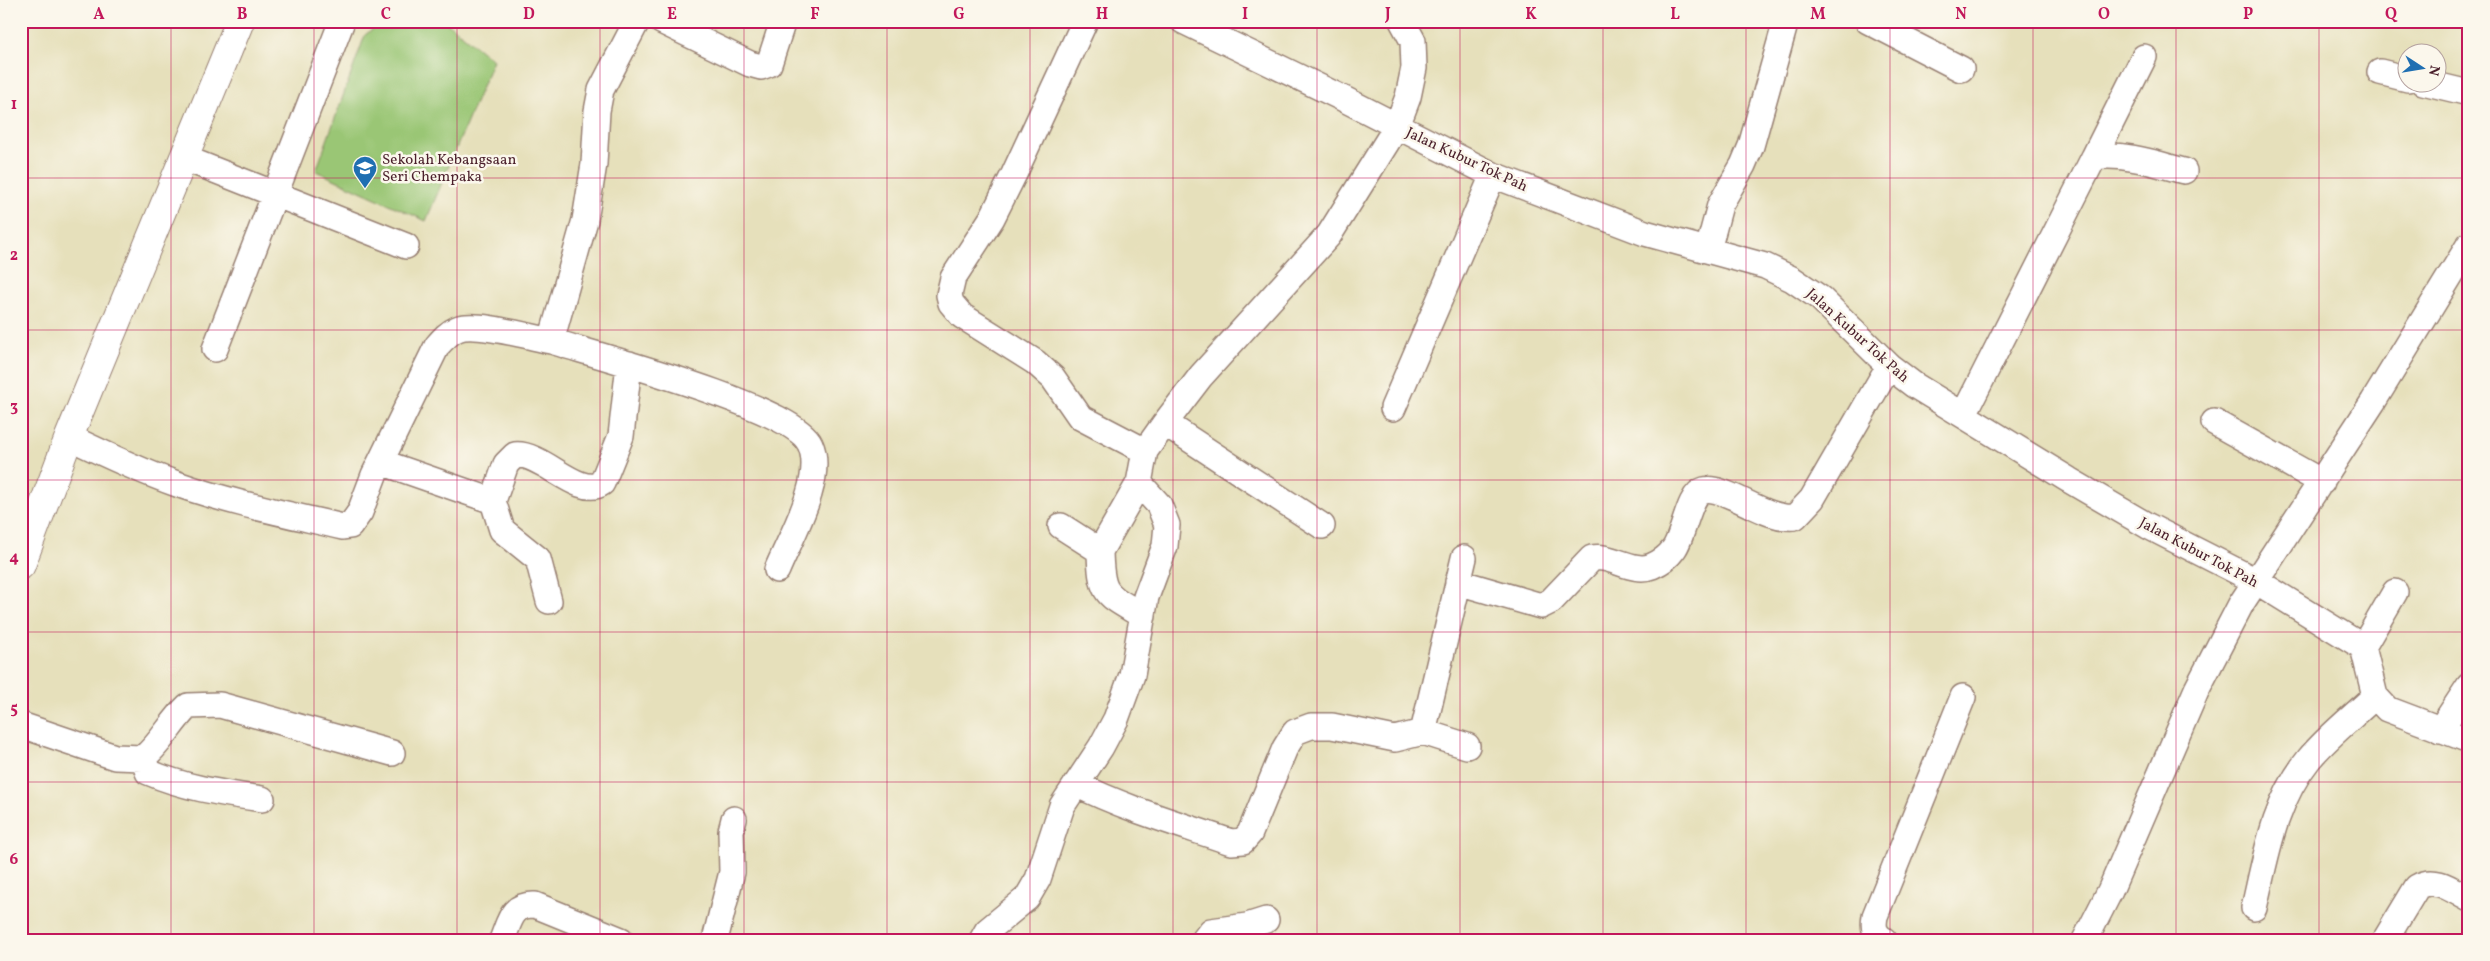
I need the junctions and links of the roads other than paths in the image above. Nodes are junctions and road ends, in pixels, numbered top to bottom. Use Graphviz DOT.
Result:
graph roads {
  1 [pos="240,21"];
  2 [pos="342,21"];
  3 [pos="637,21"];
  4 [pos="661,21"];
  5 [pos="783,21"];
  6 [pos="1085,21"];
  7 [pos="1183,21"];
  8 [pos="1402,21"];
  9 [pos="1786,21"];
  10 [pos="1868,21"];
  11 [pos="2144,58"];
  12 [pos="1961,69"];
  13 [pos="2380,72"];
  14 [pos="2398,76"];
  15 [pos="2448,88"];
  16 [pos="2469,93"];
  17 [pos="1397,126"];
  18 [pos="2094,157"];
  19 [pos="184,158"];
  20 [pos="2184,171"];
  21 [pos="1493,175"];
  22 [pos="273,193"];
  23 [pos="2469,245"];
  24 [pos="406,246"];
  25 [pos="1708,250"];
  26 [pos="551,341"];
  27 [pos="215,349"];
  28 [pos="628,364"];
  29 [pos="1889,366"];
  30 [pos="1393,408"];
  31 [pos="1964,414"];
  32 [pos="2214,422"];
  33 [pos="1165,423"];
  34 [pos="69,437"];
  35 [pos="1145,451"];
  36 [pos="381,462"];
  37 [pos="2322,482"];
  38 [pos="1139,483"];
  39 [pos="493,502"];
  40 [pos="1061,526"];
  41 [pos="1322,526"];
  42 [pos="1100,551"];
  43 [pos="1464,558"];
  44 [pos="21,565"];
  45 [pos="777,570"];
  46 [pos="2256,581"];
  47 [pos="1458,582"];
  48 [pos="2395,592"];
  49 [pos="549,601"];
  50 [pos="1143,616"];
  51 [pos="2363,647"];
  52 [pos="2469,686"];
  53 [pos="2375,696"];
  54 [pos="1962,697"];
  55 [pos="21,725"];
  56 [pos="2440,730"];
  57 [pos="1423,732"];
  58 [pos="2469,740"];
  59 [pos="1467,746"];
  60 [pos="392,753"];
  61 [pos="143,758"];
  62 [pos="1076,784"];
  63 [pos="262,799"];
  64 [pos="734,819"];
  65 [pos="2469,899"];
  66 [pos="2254,908"];
  67 [pos="1266,920"];
  68 [pos="502,940"];
  69 [pos="621,940"];
  70 [pos="715,940"];
  71 [pos="982,940"];
  72 [pos="1204,940"];
  73 [pos="1884,940"];
  74 [pos="2085,940"];
  75 [pos="2385,940"];
  1 -- 19 [label="main road"];
  2 -- 22 [label="street"];
  3 -- 26 [label="street"];
  4 -- 5 [label="street"];
  6 -- 35 [label="street"];
  7 -- 17 [label="street, Jalan Kubur Tok Pah"];
  8 -- 17 [label="street"];
  9 -- 25 [label="street"];
  10 -- 12 [label="street"];
  11 -- 18 [label="street"];
  13 -- 14 [label="street"];
  15 -- 16 [label="street"];
  17 -- 21 [label="street, Jalan Kubur Tok Pah"];
  17 -- 33 [label="street"];
  18 -- 20 [label="street"];
  18 -- 31 [label="street"];
  19 -- 22 [label="street"];
  19 -- 34 [label="main road"];
  21 -- 25 [label="street, Jalan Kubur Tok Pah"];
  21 -- 30 [label="street"];
  22 -- 24 [label="street"];
  22 -- 27 [label="street"];
  23 -- 37 [label="street"];
  25 -- 29 [label="street, Jalan Kubur Tok Pah"];
  26 -- 28 [label="street"];
  26 -- 36 [label="street"];
  28 -- 39 [label="street"];
  28 -- 45 [label="street"];
  29 -- 31 [label="street, Jalan Kubur Tok Pah"];
  29 -- 47 [label="street"];
  31 -- 46 [label="street, Jalan Kubur Tok Pah"];
  32 -- 37 [label="street"];
  33 -- 35 [label="street"];
  33 -- 41 [label="street"];
  34 -- 36 [label="street"];
  34 -- 44 [label="main road"];
  35 -- 38 [label="street"];
  36 -- 39 [label="street"];
  37 -- 46 [label="street"];
  38 -- 42 [label="street"];
  38 -- 50 [label="street"];
  39 -- 49 [label="street"];
  40 -- 42 [label="street"];
  42 -- 50 [label="street"];
  43 -- 47 [label="street"];
  46 -- 51 [label="street, Jalan Kubur Tok Pah"];
  46 -- 74 [label="street"];
  47 -- 57 [label="street"];
  48 -- 51 [label="street"];
  50 -- 62 [label="street"];
  51 -- 53 [label="street"];
  52 -- 56 [label="street"];
  53 -- 56 [label="street"];
  53 -- 66 [label="street"];
  54 -- 73 [label="street"];
  55 -- 61 [label="street"];
  56 -- 58 [label="street"];
  57 -- 59 [label="street"];
  57 -- 62 [label="street"];
  60 -- 61 [label="street"];
  61 -- 63 [label="street"];
  62 -- 71 [label="street"];
  64 -- 70 [label="street"];
  65 -- 75 [label="street"];
  67 -- 72 [label="street"];
  68 -- 69 [label="street"];
}
